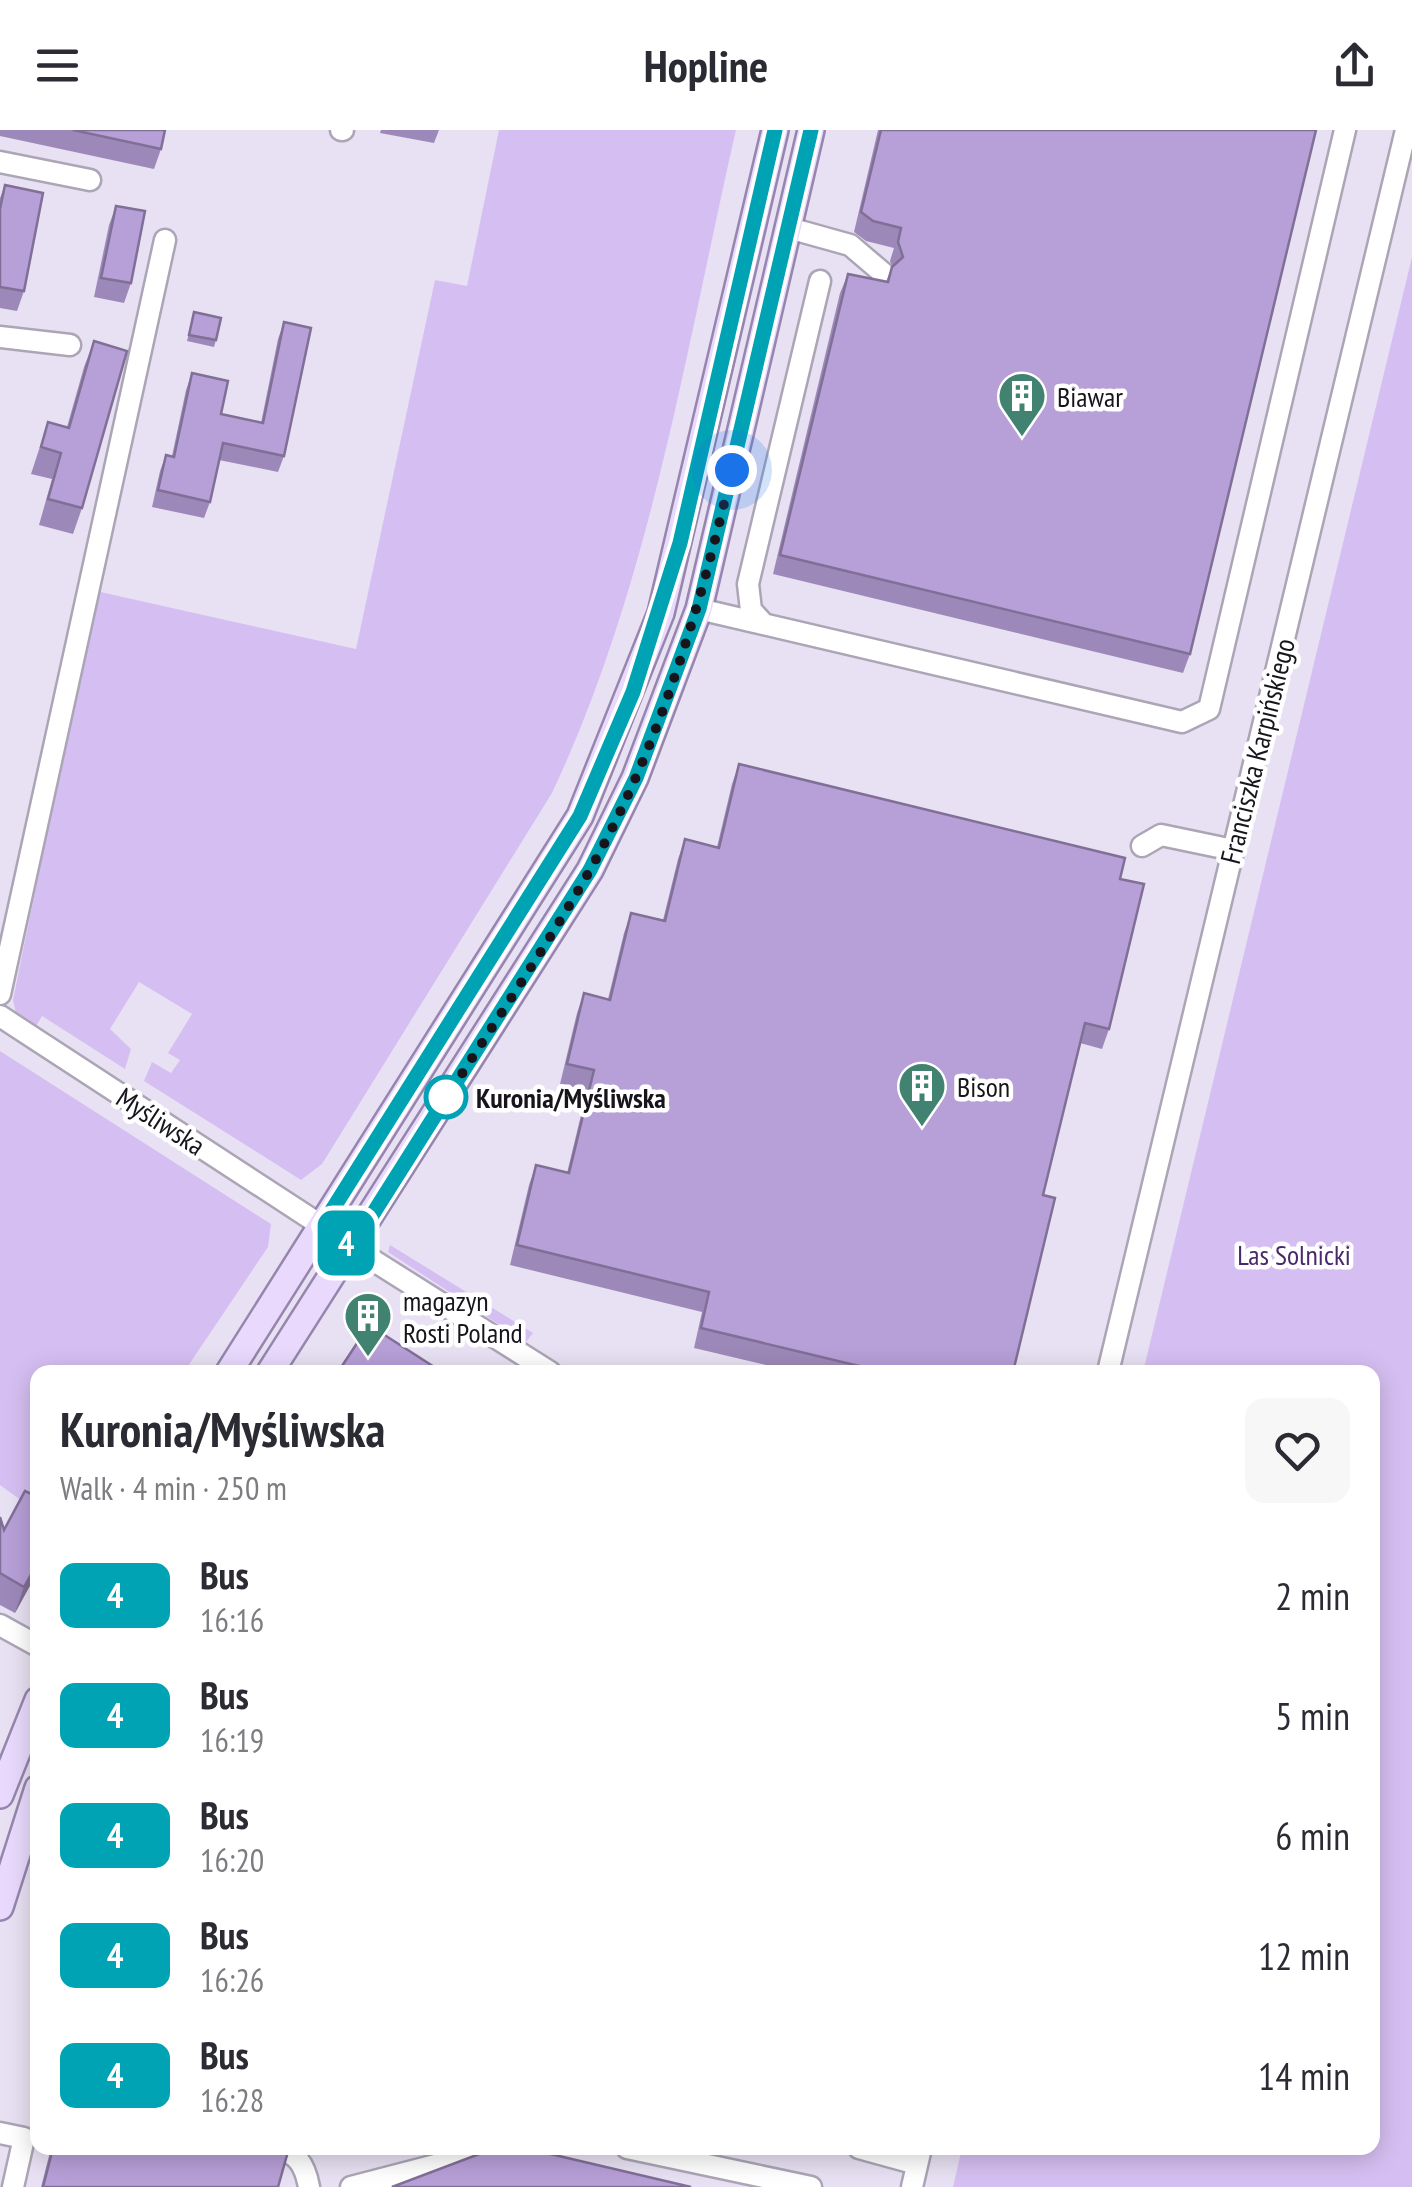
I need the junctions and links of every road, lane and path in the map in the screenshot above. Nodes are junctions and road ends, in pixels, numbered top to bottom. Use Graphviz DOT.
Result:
graph roads {
  1 [pos="775,130"];
  2 [pos="811,130"];
  3 [pos="1345,130"];
  4 [pos="1406,130"];
  5 [pos="0,162"];
  6 [pos="90,180"];
  7 [pos="789,228"];
  8 [pos="164,240"];
  9 [pos="883,273"];
  10 [pos="820,281"];
  11 [pos="0,337"];
  12 [pos="70,346"];
  13 [pos="699,609"];
  14 [pos="763,622"];
  15 [pos="1142,846"];
  16 [pos="1234,850"];
  17 [pos="0,994"];
  18 [pos="0,1016"];
  19 [pos="322,1226"];
  20 [pos="352,1247"];
  21 [pos="233,1365"];
  22 [pos="275,1365"];
  23 [pos="539,1365"];
  24 [pos="1110,1365"];
  25 [pos="0,1625"];
  26 [pos="30,1642"];
  27 [pos="30,1719"];
  28 [pos="1,1787"];
  29 [pos="30,1813"];
  30 [pos="0,1907"];
  31 [pos="30,2130"];
  32 [pos="0,2133"];
  33 [pos="24,2138"];
  34 [pos="292,2155"];
  35 [pos="474,2155"];
  36 [pos="660,2155"];
  37 [pos="919,2156"];
  38 [pos="12,2187"];
  39 [pos="309,2187"];
  40 [pos="350,2187"];
  41 [pos="812,2187"];
  42 [pos="912,2187"];
  1 -- 19 [label="main road"];
  2 -- 7 [label="main road"];
  3 -- 14 [label="street"];
  4 -- 16 [label="street, Franciszka Karpińskiego"];
  5 -- 6 [label="street"];
  7 -- 9 [label="street"];
  7 -- 13 [label="main road"];
  8 -- 17 [label="street"];
  10 -- 14 [label="street"];
  11 -- 12 [label="street"];
  13 -- 14 [label="street"];
  13 -- 20 [label="main road"];
  15 -- 16 [label="street"];
  16 -- 24 [label="street, Franciszka Karpińskiego"];
  18 -- 19 [label="street, Myśliwska"];
  19 -- 20 [label="main road"];
  19 -- 21 [label="main road"];
  20 -- 22 [label="main road"];
  20 -- 23 [label="street"];
  25 -- 26 [label="street"];
  27 -- 28 [label="main road"];
  29 -- 30 [label="main road"];
  31 -- 33 [label="street"];
  32 -- 33 [label="street"];
  33 -- 38 [label="street"];
  34 -- 39 [label="street"];
  35 -- 40 [label="street"];
  36 -- 41 [label="street"];
  37 -- 42 [label="street"];
}
